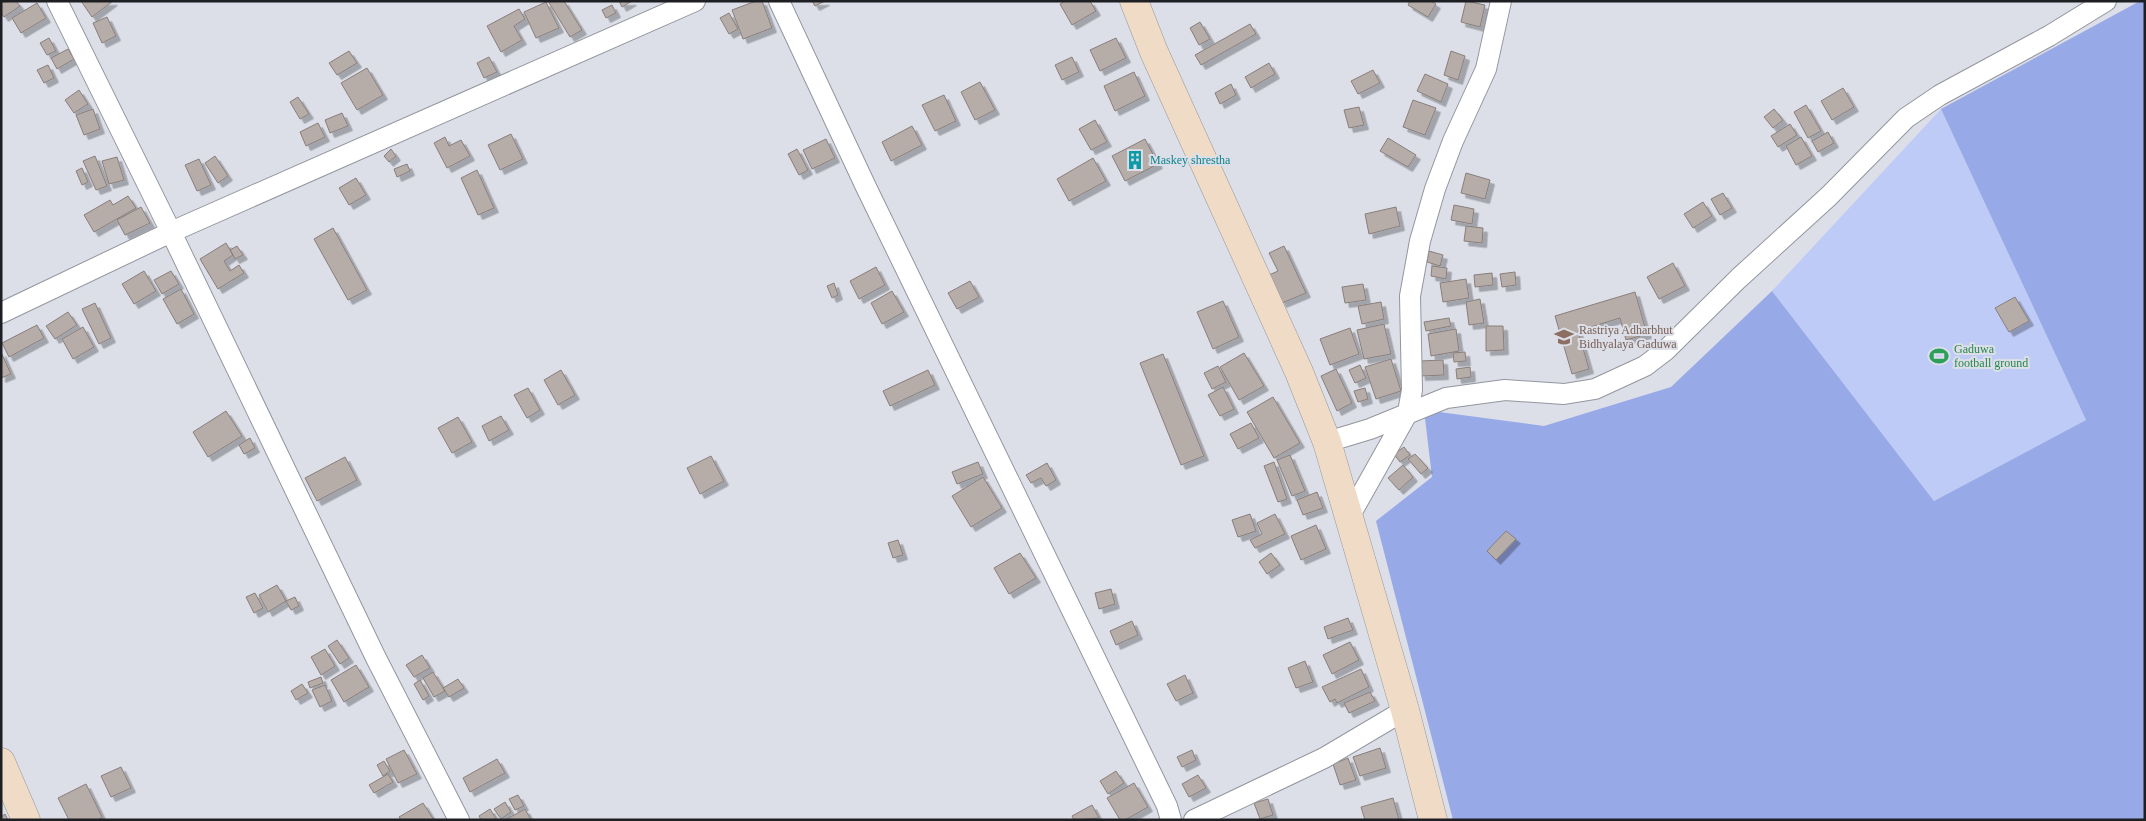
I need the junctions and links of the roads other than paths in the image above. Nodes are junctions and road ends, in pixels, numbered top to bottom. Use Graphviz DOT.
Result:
graph roads {
  1 [pos="57,1"];
  2 [pos="695,1"];
  3 [pos="779,1"];
  4 [pos="1134,1"];
  5 [pos="1501,1"];
  6 [pos="2106,1"];
  7 [pos="172,232"];
  8 [pos="1,313"];
  9 [pos="1408,412"];
  10 [pos="1327,442"];
  11 [pos="1349,517"];
  12 [pos="1405,710"];
  13 [pos="1,762"];
  14 [pos="26,820"];
  15 [pos="459,820"];
  16 [pos="1171,820"];
  17 [pos="1194,820"];
  18 [pos="1433,820"];
  1 -- 7 [label="street"];
  2 -- 7 [label="street"];
  3 -- 16 [label="street"];
  4 -- 10 [label="street"];
  5 -- 9 [label="street"];
  6 -- 9 [label="street"];
  7 -- 8 [label="street"];
  7 -- 15 [label="street"];
  9 -- 10 [label="street"];
  9 -- 11 [label="street"];
  10 -- 11 [label="street"];
  11 -- 12 [label="street"];
  12 -- 17 [label="street"];
  12 -- 18 [label="street"];
  13 -- 14 [label="street"];
}
